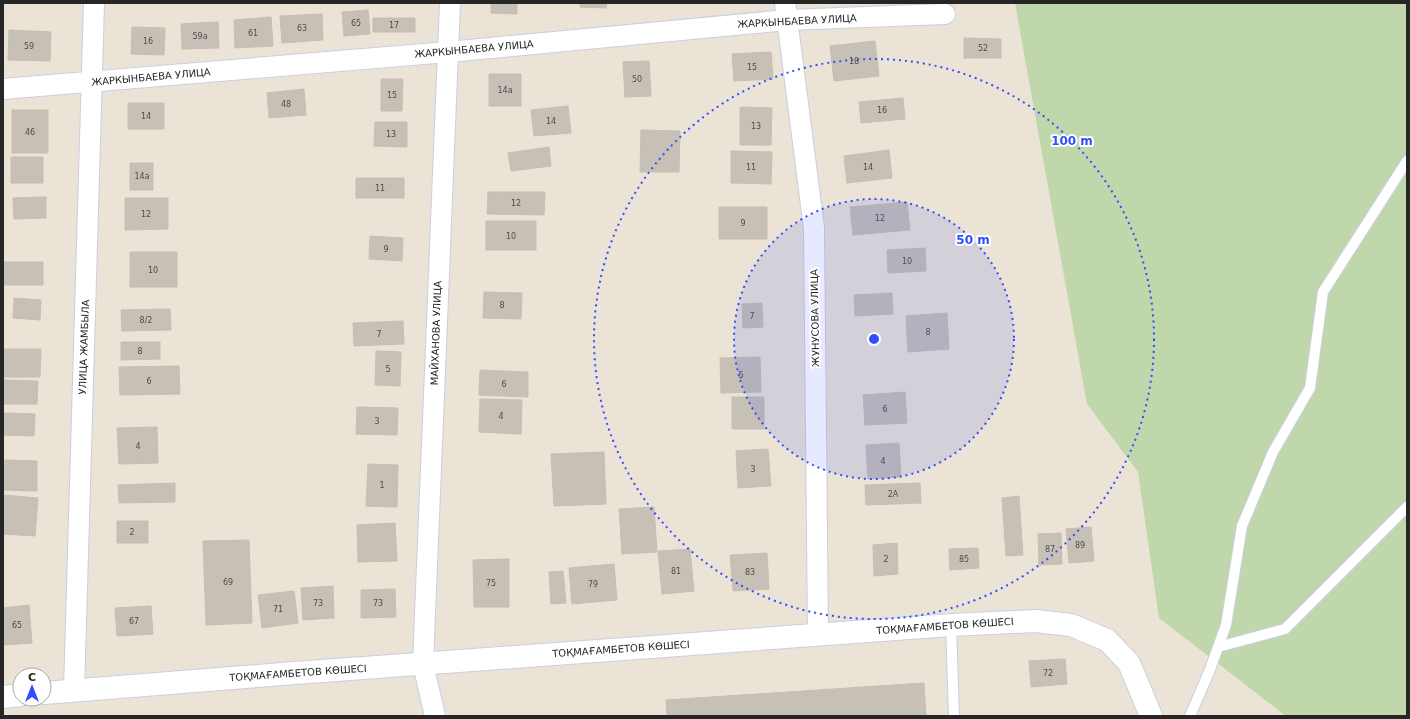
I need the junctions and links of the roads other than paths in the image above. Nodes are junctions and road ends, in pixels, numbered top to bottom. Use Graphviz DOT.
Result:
graph roads {
  1 [pos="94,3"];
  2 [pos="450,3"];
  3 [pos="786,11"];
  4 [pos="945,14"];
  5 [pos="448,52"];
  6 [pos="91,82"];
  7 [pos="3,89"];
  8 [pos="1407,161"];
  9 [pos="1407,507"];
  10 [pos="951,625"];
  11 [pos="818,635"];
  12 [pos="1218,647"];
  13 [pos="423,664"];
  14 [pos="74,691"];
  15 [pos="52,692"];
  16 [pos="435,716"];
  17 [pos="954,716"];
  18 [pos="1151,716"];
  19 [pos="1190,716"];
  1 -- 6 [label="street, УЛИЦА ЖАМБЫЛА"];
  2 -- 5 [label="street, МАЙХАНОВА УЛИЦА"];
  3 -- 4 [label="street, ЖАРКЫНБАЕВА УЛИЦА"];
  3 -- 5 [label="street, ЖАРКЫНБАЕВА УЛИЦА"];
  3 -- 11 [label="street, ЖУНУСОВА УЛИЦА"];
  5 -- 6 [label="street, ЖАРКЫНБАЕВА УЛИЦА"];
  5 -- 13 [label="street, МАЙХАНОВА УЛИЦА"];
  6 -- 7 [label="street, ЖАРКЫНБАЕВА УЛИЦА"];
  6 -- 14 [label="street, УЛИЦА ЖАМБЫЛА"];
  8 -- 12 [label="lane"];
  9 -- 12 [label="lane"];
  10 -- 11 [label="street, ТОҚМАҒАМБЕТОВ КӨШЕСІ"];
  10 -- 17 [label="lane"];
  10 -- 18 [label="street, ТОҚМАҒАМБЕТОВ КӨШЕСІ"];
  11 -- 13 [label="street, ТОҚМАҒАМБЕТОВ КӨШЕСІ"];
  12 -- 19 [label="lane"];
  13 -- 14 [label="street, ТОҚМАҒАМБЕТОВ КӨШЕСІ"];
  13 -- 16 [label="street, МАЙХАНОВА УЛИЦА"];
  14 -- 15 [label="street, ТОҚМАҒАМБЕТОВ КӨШЕСІ"];
}
